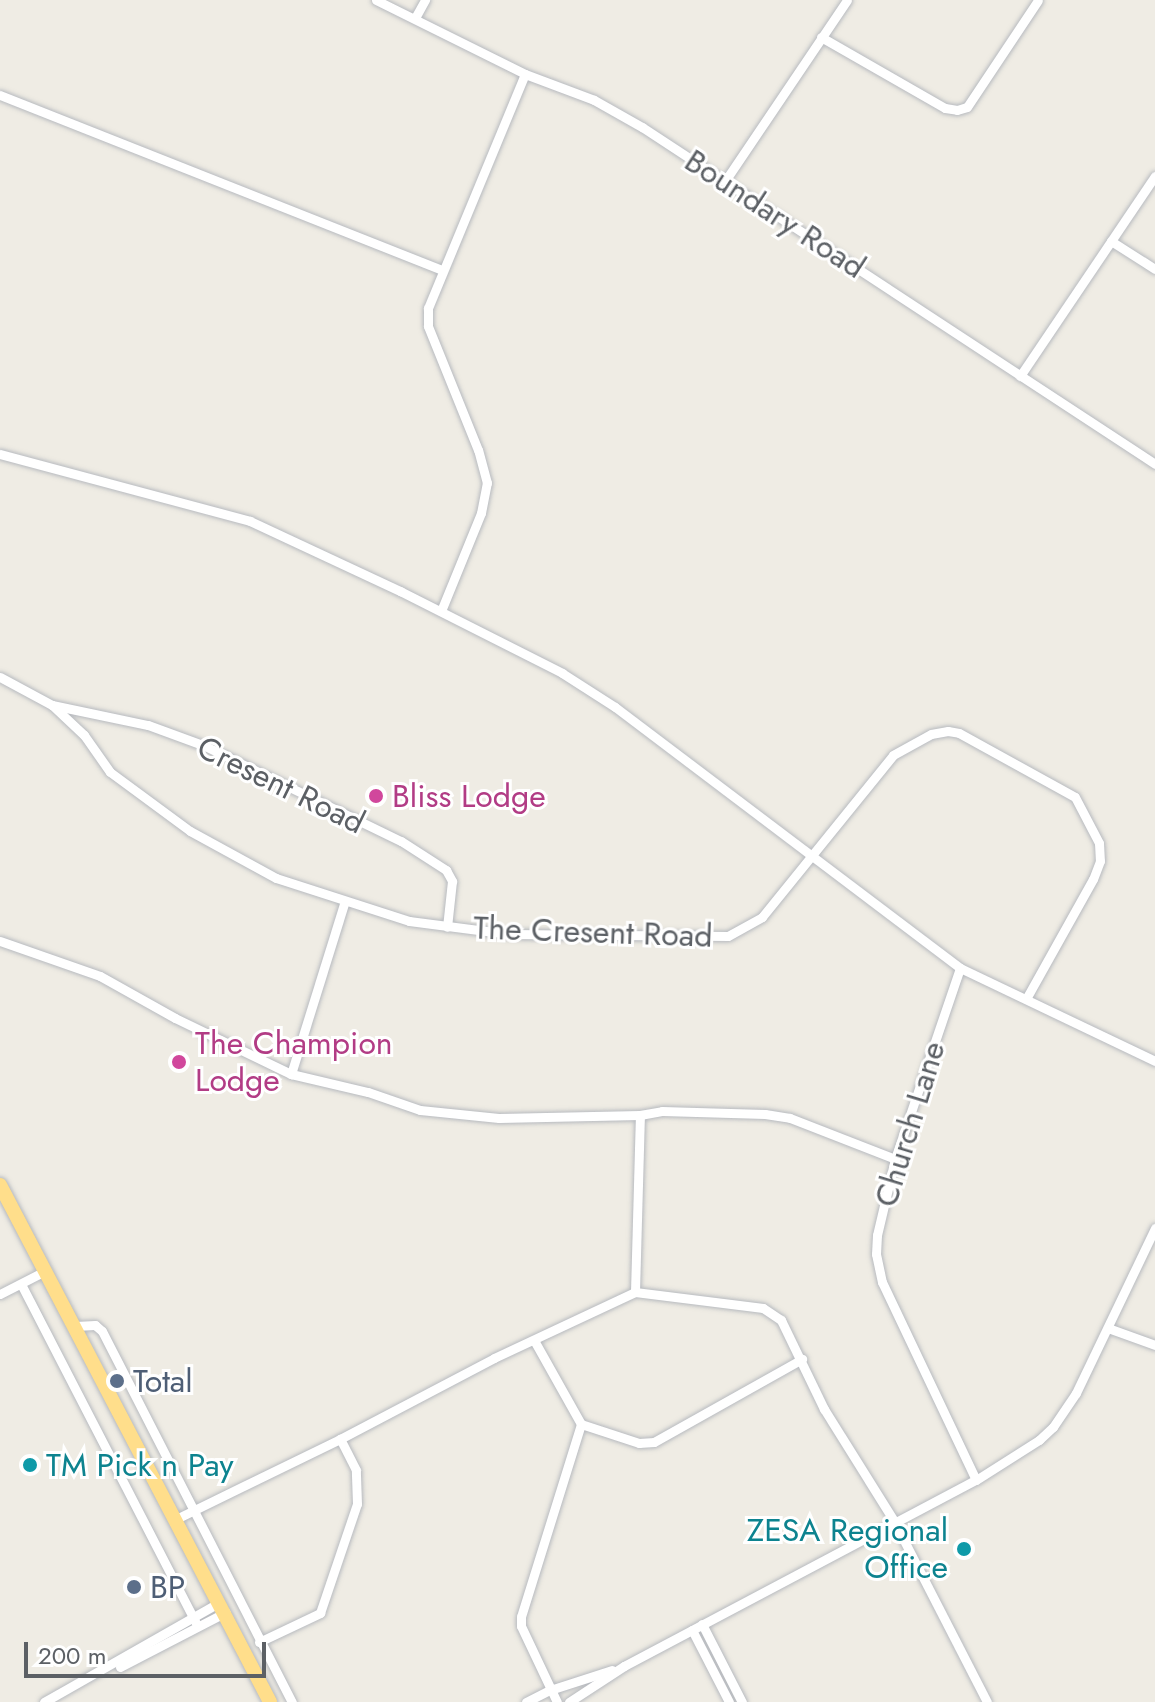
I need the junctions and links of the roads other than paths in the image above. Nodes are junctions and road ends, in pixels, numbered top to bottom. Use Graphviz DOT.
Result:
graph roads {
  1 [pos="376,0"];
  2 [pos="425,0"];
  3 [pos="847,0"];
  4 [pos="1038,0"];
  5 [pos="415,18"];
  6 [pos="821,37"];
  7 [pos="525,74"];
  8 [pos="0,95"];
  9 [pos="1155,176"];
  10 [pos="725,181"];
  11 [pos="1111,241"];
  12 [pos="1155,269"];
  13 [pos="441,270"];
  14 [pos="1020,376"];
  15 [pos="0,454"];
  16 [pos="1155,464"];
  17 [pos="441,611"];
  18 [pos="0,677"];
  19 [pos="52,705"];
  20 [pos="809,854"];
  21 [pos="345,901"];
  22 [pos="447,927"];
  23 [pos="0,941"];
  24 [pos="960,968"];
  25 [pos="1026,999"];
  26 [pos="1155,1061"];
  27 [pos="291,1074"];
  28 [pos="640,1115"];
  29 [pos="895,1159"];
  30 [pos="0,1185"];
  31 [pos="1155,1228"];
  32 [pos="45,1271"];
  33 [pos="21,1284"];
  34 [pos="635,1292"];
  35 [pos="0,1294"];
  36 [pos="75,1326"];
  37 [pos="1108,1328"];
  38 [pos="535,1342"];
  39 [pos="1155,1345"];
  40 [pos="802,1359"];
  41 [pos="581,1424"];
  42 [pos="340,1439"];
  43 [pos="976,1480"];
  44 [pos="194,1510"];
  45 [pos="176,1519"];
  46 [pos="894,1521"];
  47 [pos="223,1607"];
  48 [pos="195,1622"];
  49 [pos="702,1624"];
  50 [pos="692,1630"];
  51 [pos="259,1642"];
  52 [pos="624,1666"];
  53 [pos="550,1690"];
  54 [pos="44,1702"];
  55 [pos="270,1702"];
  56 [pos="292,1702"];
  57 [pos="526,1702"];
  58 [pos="557,1702"];
  59 [pos="569,1702"];
  60 [pos="729,1702"];
  61 [pos="742,1702"];
  62 [pos="987,1702"];
  1 -- 5 [label="street, Boundary Road"];
  2 -- 5 [label="street"];
  3 -- 6 [label="street"];
  4 -- 6 [label="street"];
  5 -- 7 [label="street, Boundary Road"];
  6 -- 10 [label="street"];
  7 -- 10 [label="street, Boundary Road"];
  7 -- 13 [label="street"];
  8 -- 13 [label="street"];
  9 -- 11 [label="street"];
  10 -- 14 [label="street, Boundary Road"];
  11 -- 12 [label="street"];
  11 -- 14 [label="street"];
  13 -- 17 [label="street"];
  14 -- 16 [label="street, Boundary Road"];
  15 -- 17 [label="street"];
  17 -- 20 [label="street"];
  18 -- 19 [label="street, The Cresent Road"];
  19 -- 21 [label="street, The Cresent Road"];
  19 -- 22 [label="street, Cresent Road"];
  20 -- 22 [label="street, The Cresent Road"];
  20 -- 24 [label="street"];
  20 -- 25 [label="street, The Cresent Road"];
  21 -- 22 [label="street, The Cresent Road"];
  21 -- 27 [label="street"];
  23 -- 27 [label="street"];
  24 -- 25 [label="street"];
  24 -- 29 [label="street, Church Lane"];
  25 -- 26 [label="street"];
  27 -- 28 [label="street"];
  28 -- 29 [label="street"];
  28 -- 34 [label="street"];
  29 -- 43 [label="street, Church Lane"];
  30 -- 32 [label="highway"];
  31 -- 37 [label="street"];
  32 -- 33 [label="street"];
  32 -- 36 [label="highway"];
  33 -- 35 [label="street"];
  33 -- 48 [label="street"];
  34 -- 38 [label="street"];
  34 -- 40 [label="street"];
  36 -- 44 [label="street"];
  36 -- 45 [label="highway"];
  37 -- 39 [label="street"];
  37 -- 43 [label="street"];
  38 -- 41 [label="street"];
  38 -- 42 [label="street"];
  40 -- 41 [label="street"];
  40 -- 46 [label="street"];
  41 -- 53 [label="street"];
  42 -- 44 [label="street"];
  42 -- 51 [label="street"];
  43 -- 46 [label="street"];
  44 -- 45 [label="street"];
  44 -- 51 [label="street"];
  45 -- 47 [label="highway"];
  46 -- 49 [label="street"];
  46 -- 62 [label="street"];
  47 -- 48 [label="street"];
  47 -- 55 [label="highway"];
  48 -- 54 [label="street"];
  49 -- 50 [label="street"];
  49 -- 61 [label="street"];
  50 -- 52 [label="street"];
  50 -- 60 [label="street"];
  51 -- 56 [label="street"];
  52 -- 53 [label="street"];
  52 -- 59 [label="street"];
  53 -- 57 [label="street"];
  53 -- 58 [label="street"];
}
